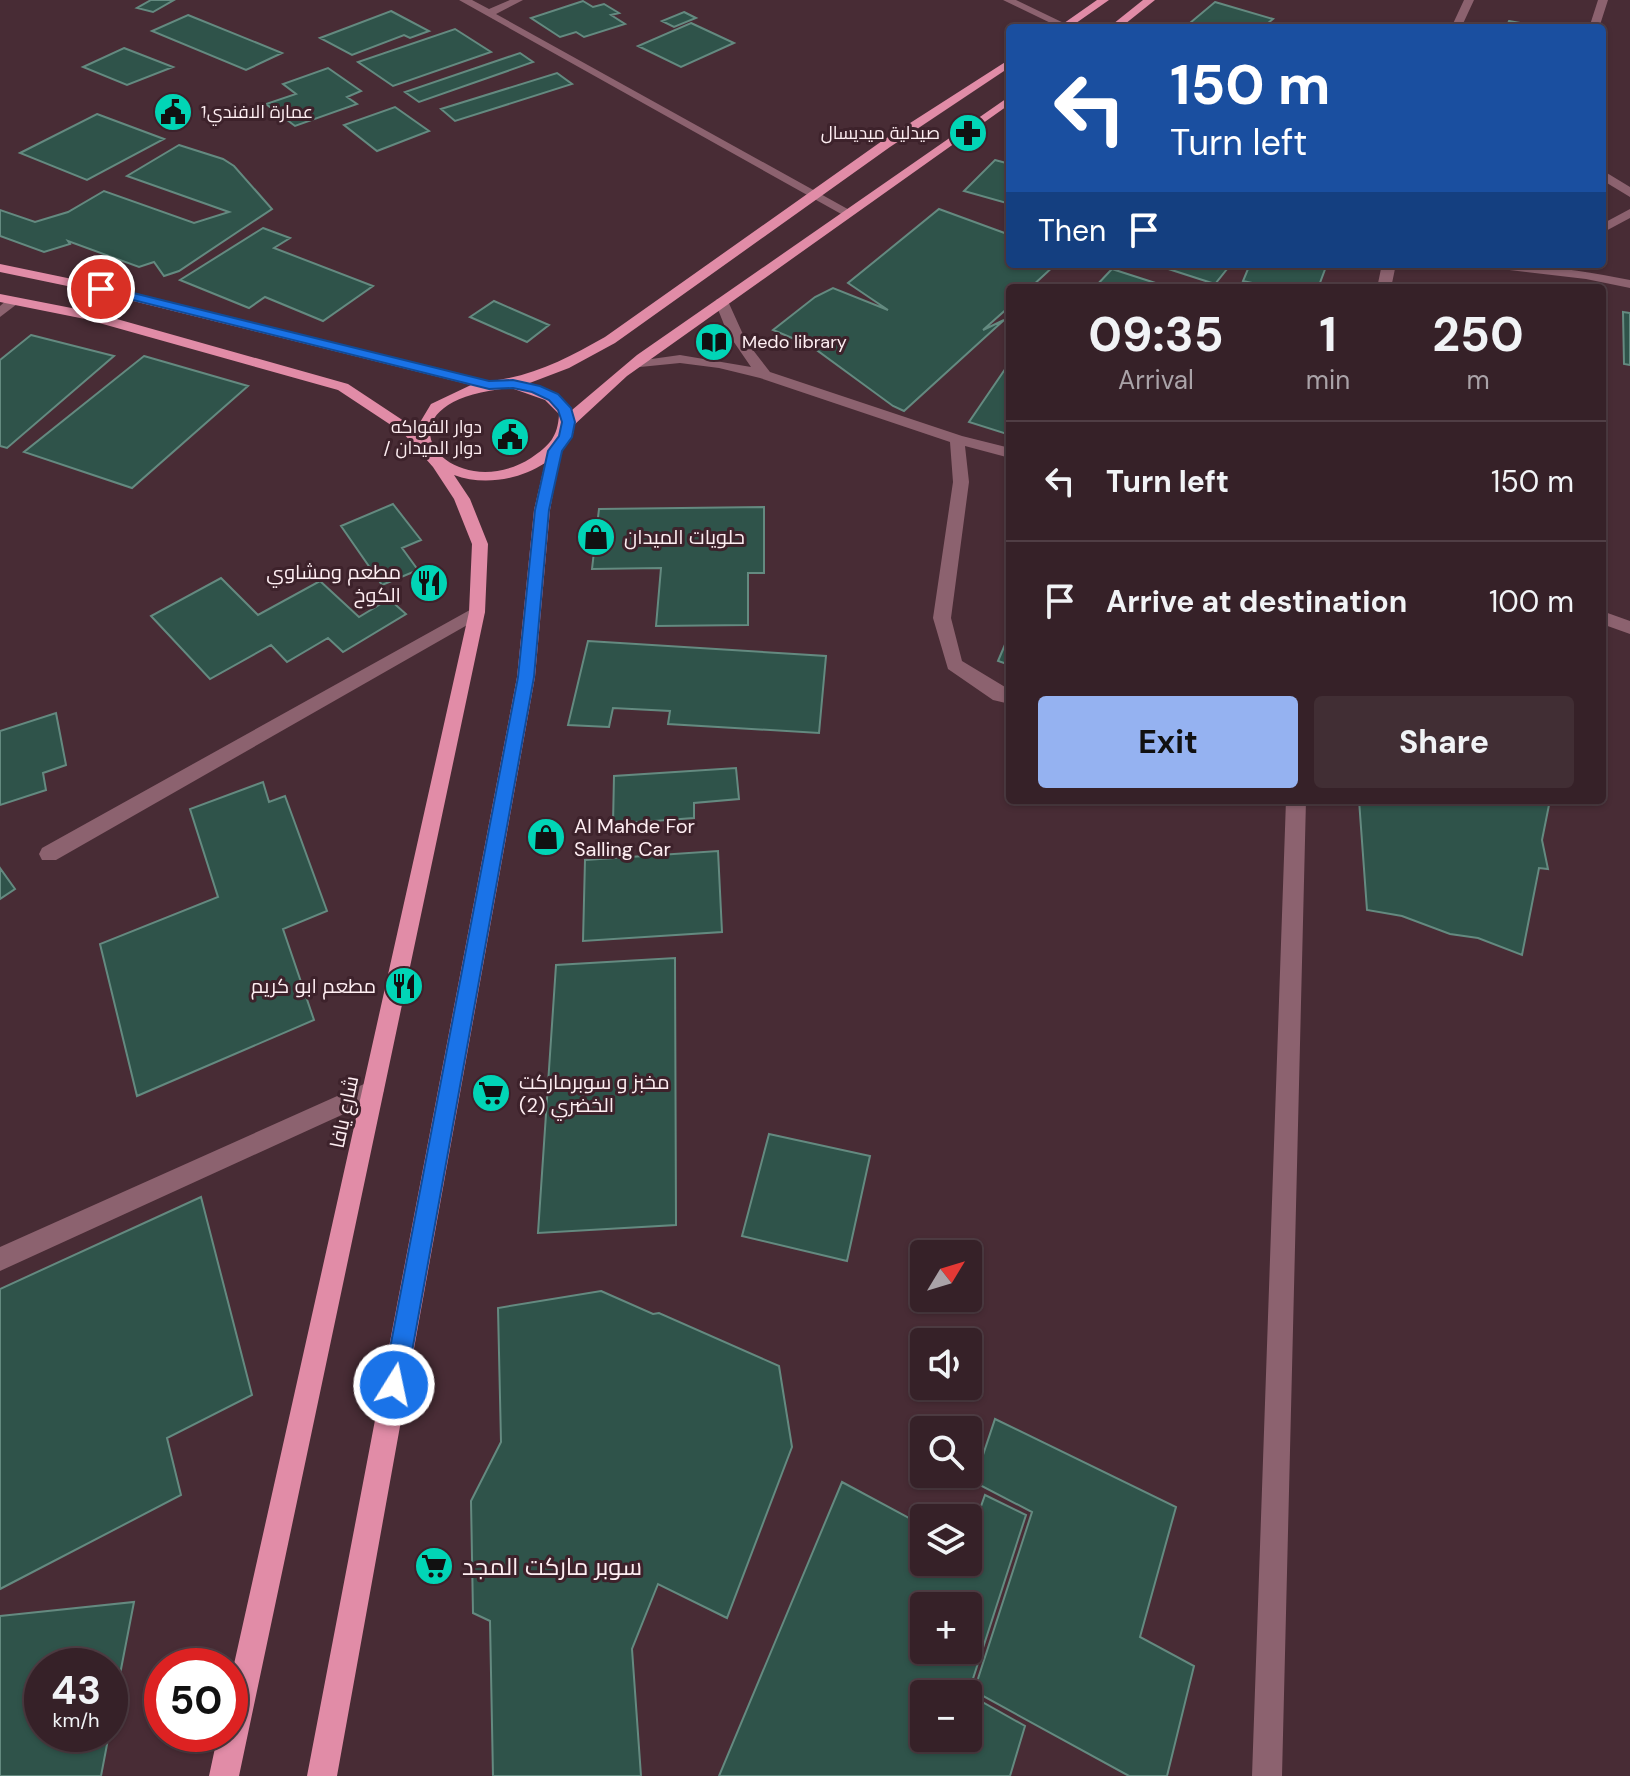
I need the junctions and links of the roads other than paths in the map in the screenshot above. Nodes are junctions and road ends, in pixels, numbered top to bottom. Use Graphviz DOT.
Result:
graph roads {
  1 [pos="464,0"];
  2 [pos="518,0"];
  3 [pos="1008,0"];
  4 [pos="1104,0"];
  5 [pos="1150,0"];
  6 [pos="1469,0"];
  7 [pos="1603,0"];
  8 [pos="487,14"];
  9 [pos="1057,24"];
  10 [pos="1068,24"];
  11 [pos="1118,24"];
  12 [pos="1458,24"];
  13 [pos="1595,24"];
  14 [pos="1006,65"];
  15 [pos="1006,102"];
  16 [pos="1606,177"];
  17 [pos="1630,193"];
  18 [pos="814,195"];
  19 [pos="847,212"];
  20 [pos="1630,213"];
  21 [pos="1606,227"];
  22 [pos="0,268"];
  23 [pos="1575,268"];
  24 [pos="1630,284"];
  25 [pos="7,300"];
  26 [pos="722,302"];
  27 [pos="0,313"];
  28 [pos="635,365"];
  29 [pos="765,375"];
  30 [pos="513,384"];
  31 [pos="489,385"];
  32 [pos="569,422"];
  33 [pos="957,439"];
  34 [pos="422,445"];
  35 [pos="555,451"];
  36 [pos="1006,452"];
  37 [pos="439,464"];
  38 [pos="477,612"];
  39 [pos="1606,619"];
  40 [pos="1630,628"];
  41 [pos="1006,696"];
  42 [pos="1296,804"];
  43 [pos="49,854"];
  44 [pos="373,1090"];
  45 [pos="0,1259"];
  46 [pos="224,1776"];
  47 [pos="322,1776"];
  48 [pos="1267,1776"];
  1 -- 8 [label="street"];
  2 -- 8 [label="street"];
  3 -- 9 [label="street"];
  4 -- 10 [label="main road"];
  5 -- 11 [label="main road"];
  6 -- 12 [label="street"];
  7 -- 13 [label="street"];
  8 -- 18 [label="street"];
  14 -- 18 [label="main road"];
  15 -- 19 [label="main road"];
  16 -- 17 [label="street"];
  18 -- 19 [label="street"];
  18 -- 30 [label="main road"];
  19 -- 26 [label="main road"];
  20 -- 21 [label="street"];
  22 -- 31 [label="main road"];
  23 -- 24 [label="street"];
  25 -- 27 [label="street"];
  25 -- 34 [label="main road"];
  26 -- 28 [label="main road"];
  26 -- 29 [label="street"];
  28 -- 29 [label="street"];
  28 -- 32 [label="main road"];
  29 -- 33 [label="street"];
  30 -- 31 [label="main road"];
  30 -- 32 [label="main road"];
  31 -- 34 [label="main road"];
  32 -- 35 [label="main road"];
  33 -- 36 [label="street"];
  33 -- 41 [label="street"];
  34 -- 37 [label="main road"];
  35 -- 37 [label="main road"];
  35 -- 47 [label="main road"];
  37 -- 38 [label="main road, شارع يافا"];
  38 -- 43 [label="street"];
  38 -- 44 [label="main road, شارع يافا"];
  39 -- 40 [label="street"];
  42 -- 48 [label="street"];
  44 -- 45 [label="street"];
  44 -- 46 [label="main road, شارع يافا"];
}
